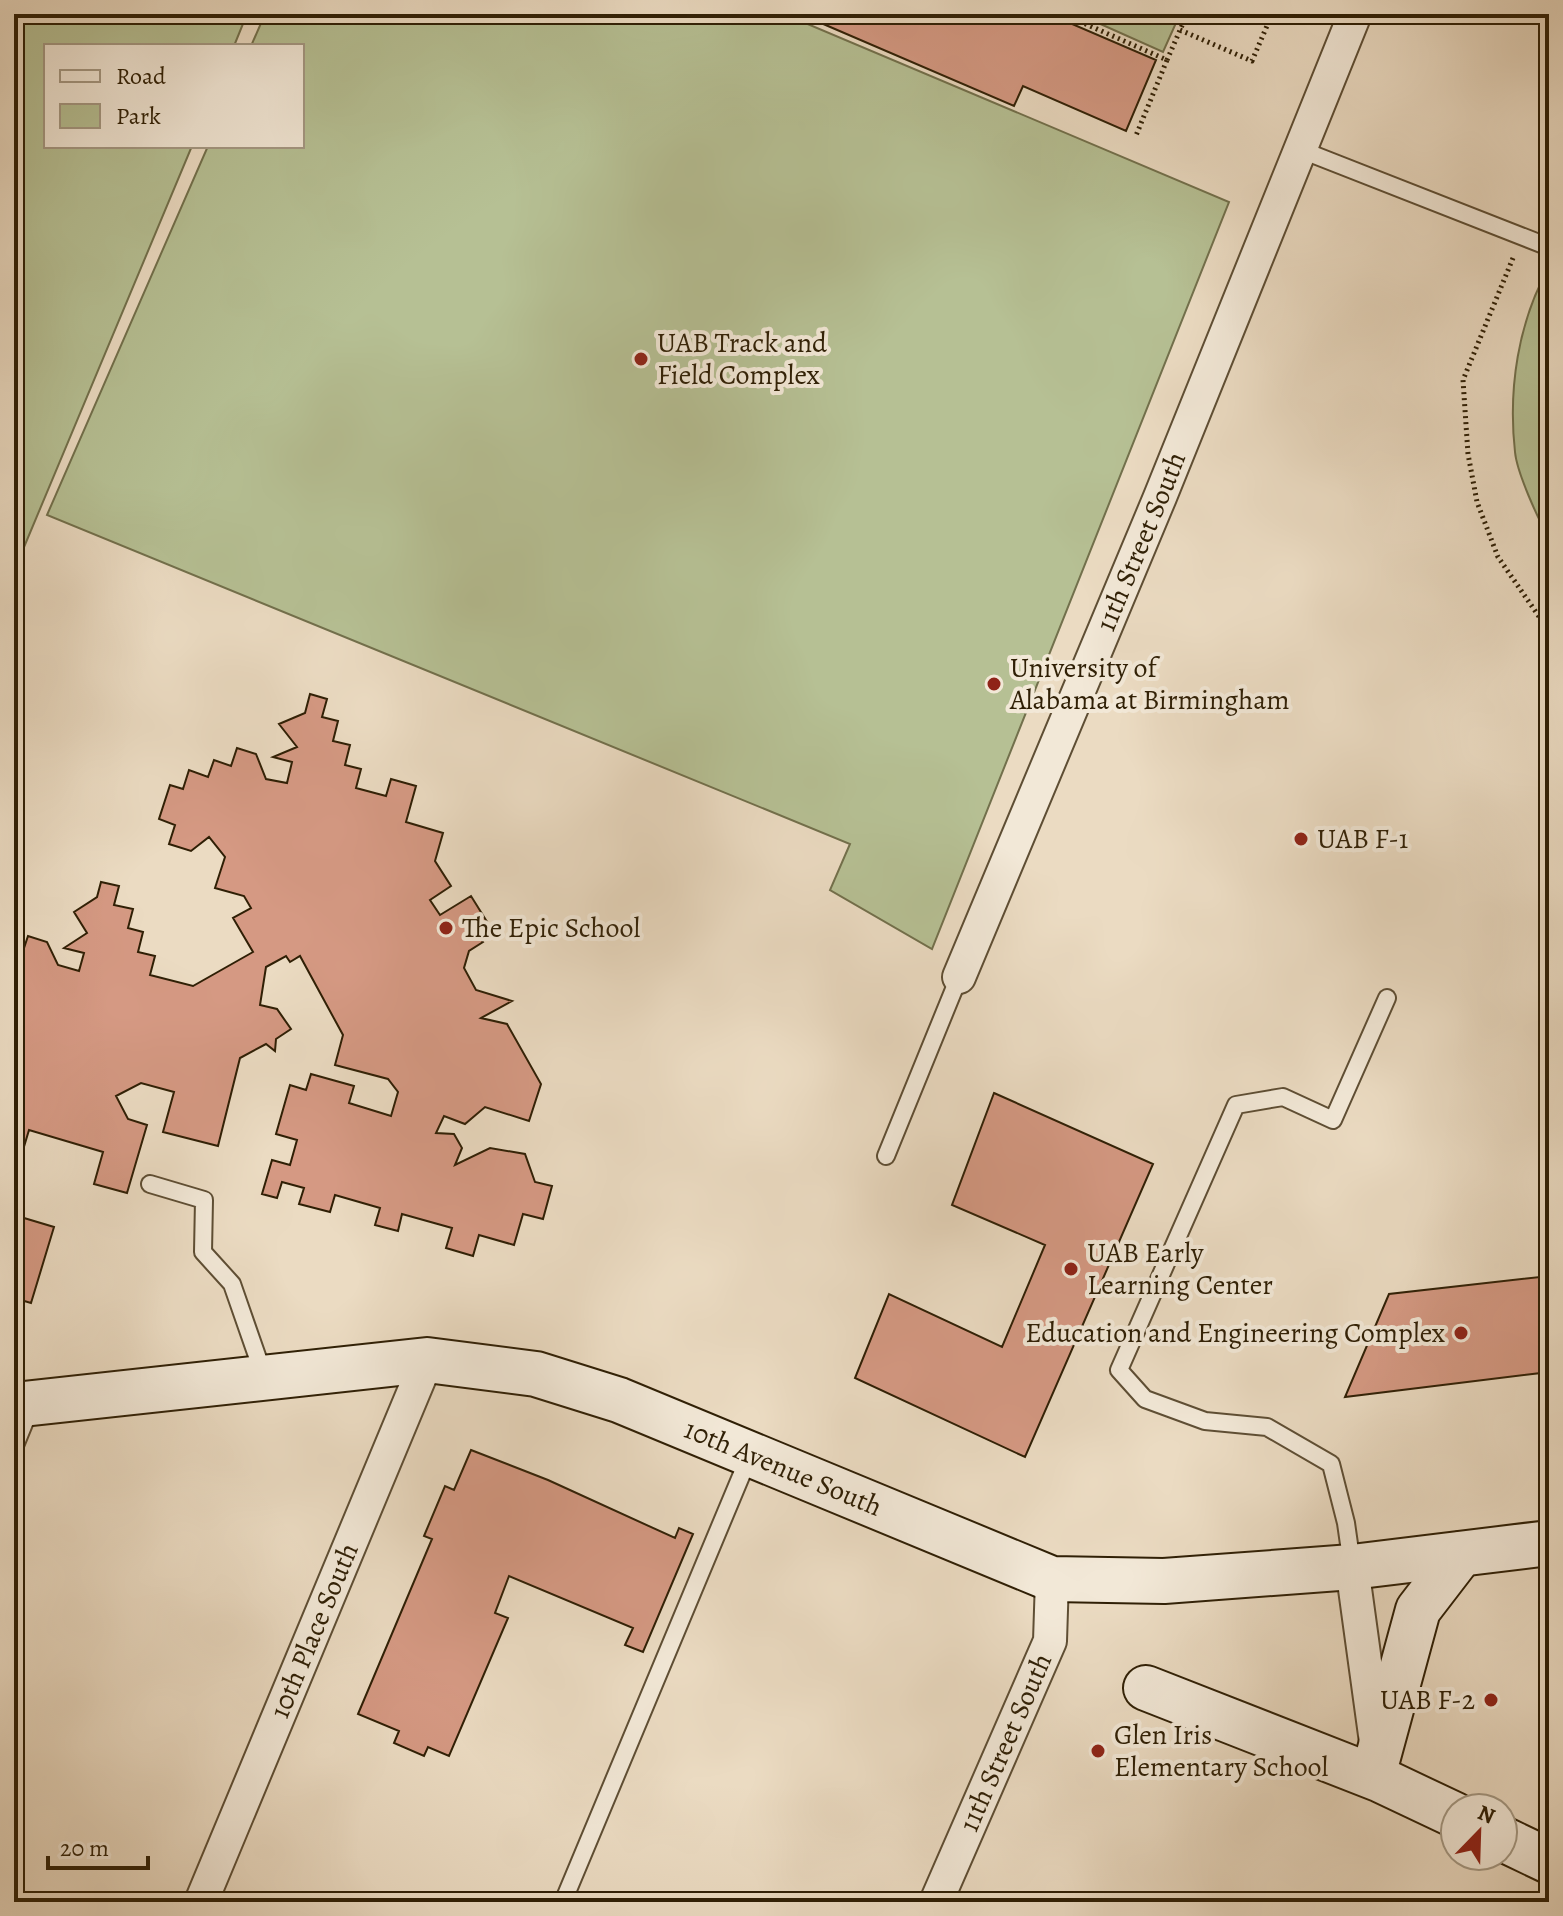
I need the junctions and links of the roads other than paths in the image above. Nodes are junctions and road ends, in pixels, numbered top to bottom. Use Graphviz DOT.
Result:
graph roads {
  1 [pos="1355,14"];
  2 [pos="1299,149"];
  3 [pos="1549,247"];
  4 [pos="959,977"];
  5 [pos="1387,998"];
  6 [pos="886,1156"];
  7 [pos="150,1184"];
  8 [pos="427,1360"];
  9 [pos="264,1377"];
  10 [pos="24,1404"];
  11 [pos="14,1448"];
  12 [pos="749,1456"];
  13 [pos="1549,1543"];
  14 [pos="1461,1554"];
  15 [pos="1352,1567"];
  16 [pos="1052,1579"];
  17 [pos="1146,1688"];
  18 [pos="1380,1768"];
  19 [pos="1439,1805"];
  20 [pos="1519,1847"];
  21 [pos="1549,1861"];
  22 [pos="201,1902"];
  23 [pos="563,1902"];
  24 [pos="936,1902"];
  1 -- 2 [label="street, 11th Street South"];
  2 -- 3 [label="lane"];
  2 -- 4 [label="street, 11th Street South"];
  4 -- 6 [label="lane, 11th Street South"];
  5 -- 15 [label="lane"];
  7 -- 9 [label="lane"];
  8 -- 9 [label="street, 10th Avenue South"];
  8 -- 12 [label="street, 10th Avenue South"];
  8 -- 22 [label="street, 10th Place South"];
  9 -- 10 [label="street, 10th Avenue South"];
  10 -- 11 [label="lane"];
  12 -- 16 [label="street, 10th Avenue South"];
  12 -- 23 [label="lane"];
  13 -- 14 [label="street, 10th Avenue South"];
  14 -- 15 [label="street, 10th Avenue South"];
  14 -- 18 [label="street"];
  15 -- 16 [label="street, 10th Avenue South"];
  15 -- 18 [label="street"];
  16 -- 24 [label="street, 11th Street South"];
  17 -- 18 [label="street"];
  18 -- 19 [label="street"];
  20 -- 21 [label="street"];
}
